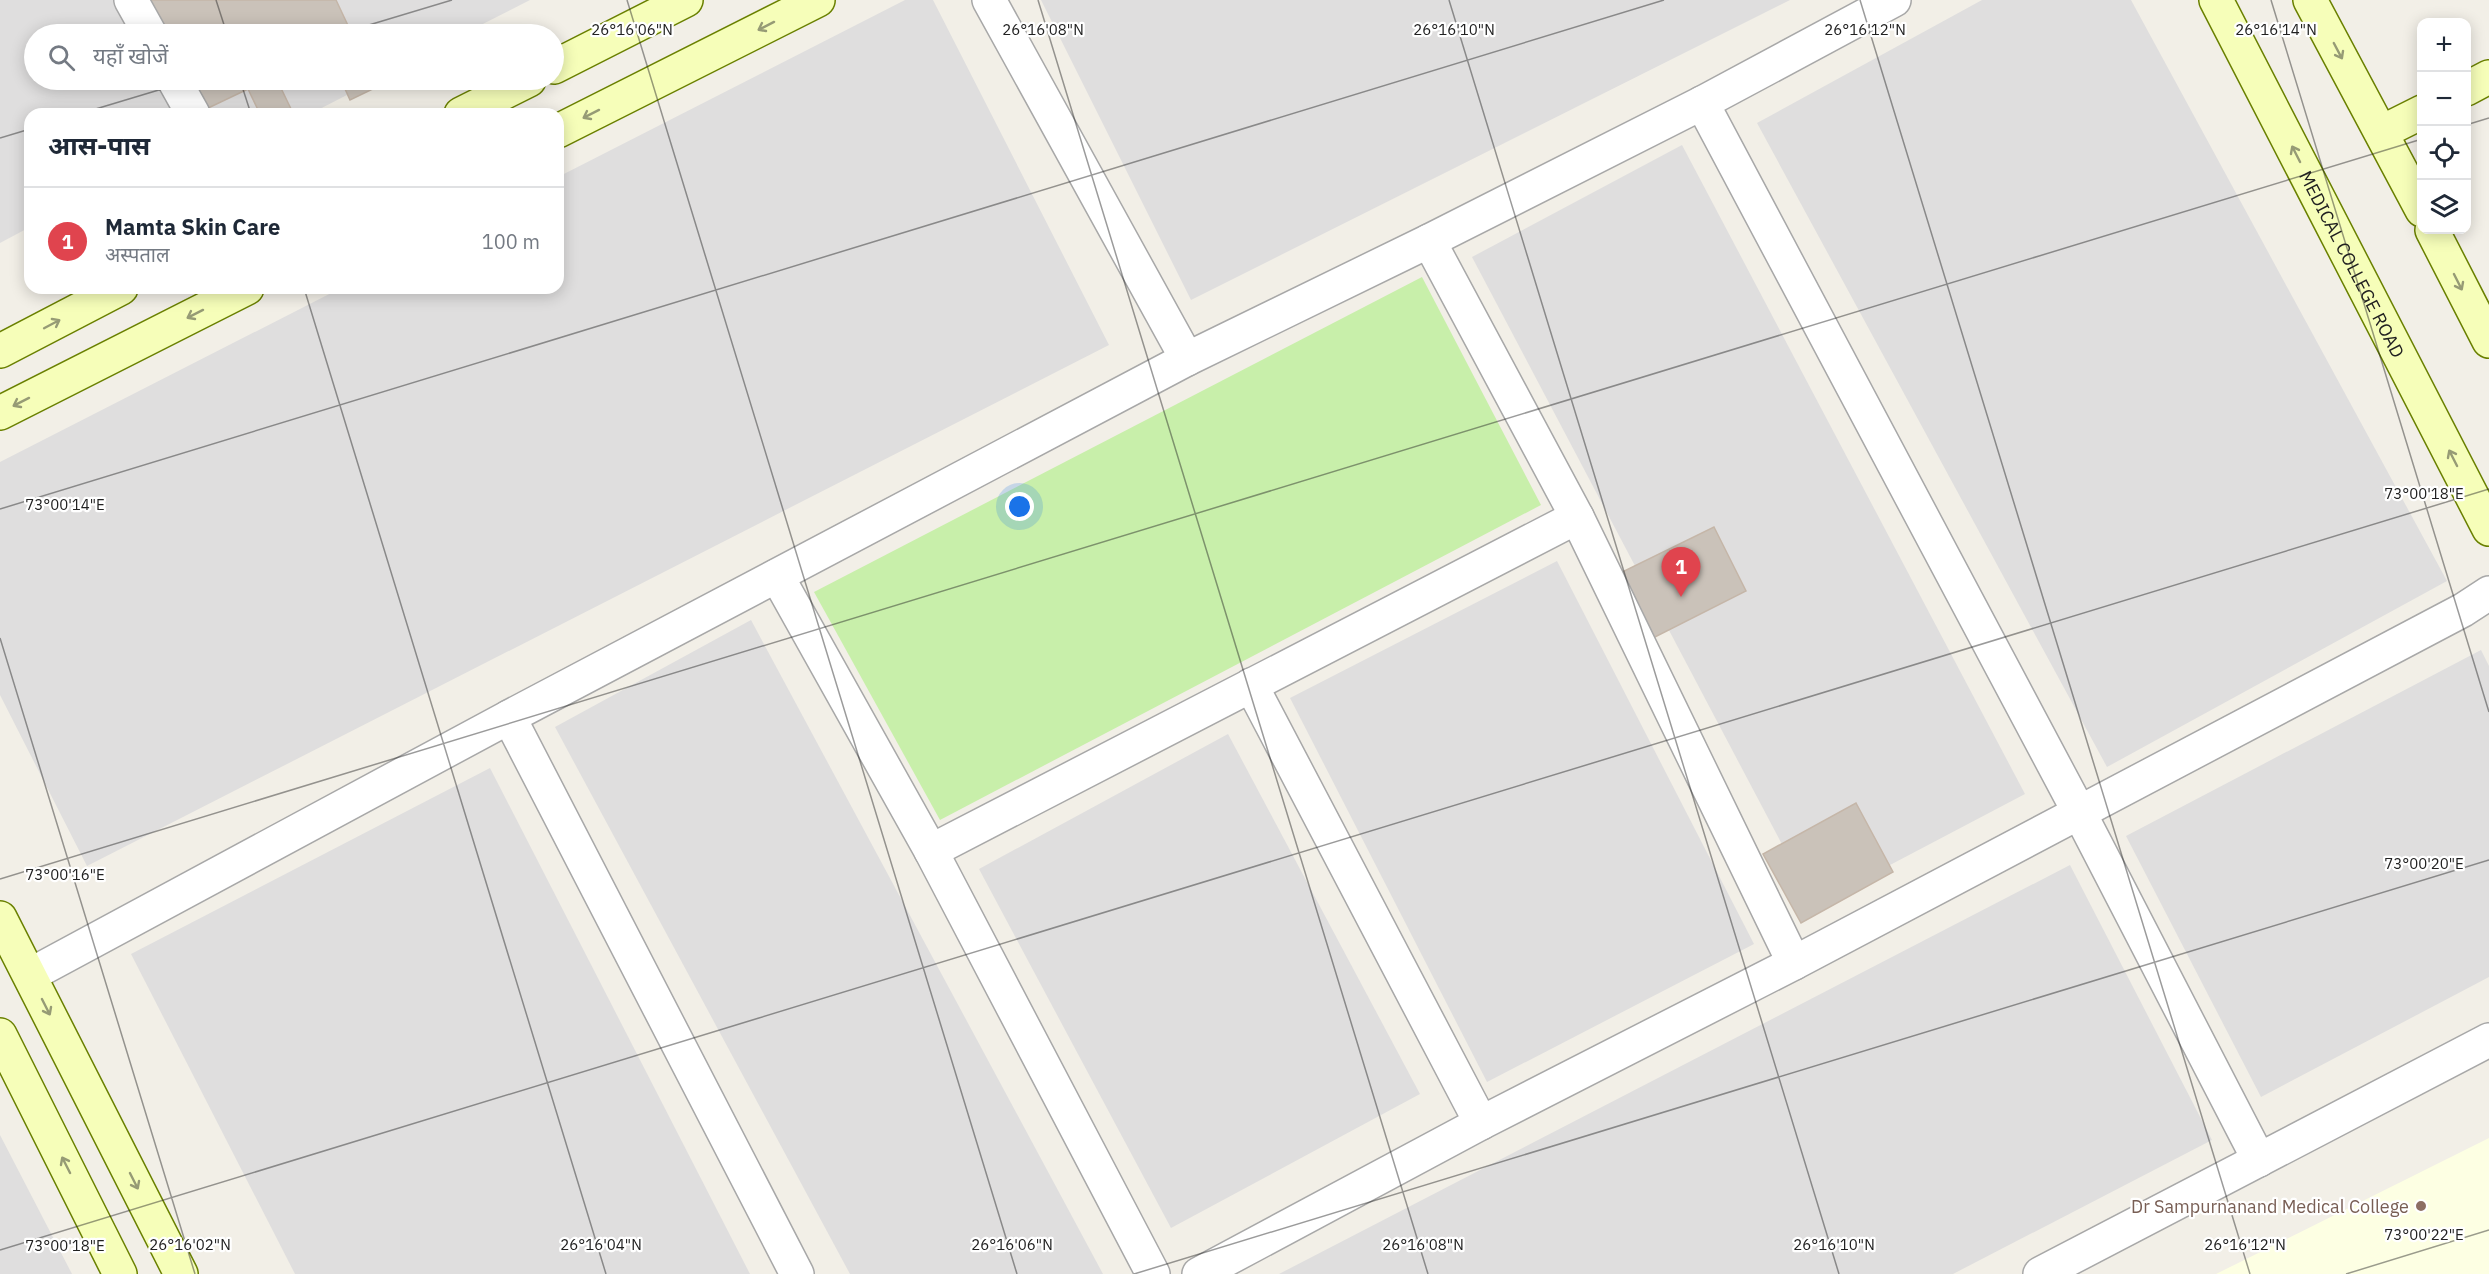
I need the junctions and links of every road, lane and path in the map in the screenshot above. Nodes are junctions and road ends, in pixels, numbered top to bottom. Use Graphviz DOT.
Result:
graph roads {
  1 [pos="131,0"];
  2 [pos="686,0"];
  3 [pos="818,0"];
  4 [pos="989,0"];
  5 [pos="1893,0"];
  6 [pos="2216,0"];
  7 [pos="2310,0"];
  8 [pos="144,24"];
  9 [pos="564,62"];
  10 [pos="2489,78"];
  11 [pos="2471,87"];
  12 [pos="180,90"];
  13 [pos="509,90"];
  14 [pos="1702,103"];
  15 [pos="190,108"];
  16 [pos="473,108"];
  17 [pos="2417,114"];
  18 [pos="564,128"];
  19 [pos="2382,132"];
  20 [pos="2417,202"];
  21 [pos="2434,234"];
  22 [pos="1430,241"];
  23 [pos="109,294"];
  24 [pos="235,294"];
  25 [pos="2489,341"];
  26 [pos="0,351"];
  27 [pos="1187,359"];
  28 [pos="0,413"];
  29 [pos="1577,517"];
  30 [pos="2489,529"];
  31 [pos="777,576"];
  32 [pos="2489,593"];
  33 [pos="1251,685"];
  34 [pos="509,717"];
  35 [pos="2079,812"];
  36 [pos="931,851"];
  37 [pos="0,918"];
  38 [pos="1794,963"];
  39 [pos="30,975"];
  40 [pos="0,1035"];
  41 [pos="2489,1040"];
  42 [pos="1481,1124"];
  43 [pos="2259,1160"];
  44 [pos="120,1274"];
  45 [pos="181,1274"];
  46 [pos="797,1274"];
  47 [pos="1153,1274"];
  48 [pos="1199,1274"];
  49 [pos="2040,1274"];
  1 -- 8 [label="street"];
  2 -- 9 [label="street"];
  3 -- 18 [label="street, one-way"];
  4 -- 27 [label="street"];
  5 -- 14 [label="street"];
  30 -- 6 [label="street, MEDICAL COLLEGE ROAD, one-way"];
  7 -- 19 [label="street, one-way"];
  10 -- 11 [label="street"];
  12 -- 15 [label="street"];
  13 -- 16 [label="street"];
  14 -- 22 [label="street"];
  14 -- 35 [label="street"];
  17 -- 19 [label="street"];
  19 -- 20 [label="street"];
  21 -- 25 [label="street, one-way"];
  22 -- 27 [label="street"];
  22 -- 29 [label="street"];
  26 -- 23 [label="street, one-way"];
  24 -- 28 [label="street, one-way"];
  27 -- 31 [label="street"];
  29 -- 33 [label="street"];
  29 -- 38 [label="street"];
  31 -- 34 [label="street"];
  31 -- 36 [label="street"];
  32 -- 35 [label="street"];
  33 -- 36 [label="street"];
  33 -- 42 [label="street"];
  34 -- 39 [label="street"];
  34 -- 46 [label="street"];
  35 -- 38 [label="street"];
  35 -- 43 [label="street"];
  36 -- 47 [label="street"];
  37 -- 39 [label="street"];
  38 -- 42 [label="street"];
  39 -- 45 [label="street, one-way"];
  44 -- 40 [label="street, one-way"];
  41 -- 43 [label="street"];
  42 -- 48 [label="street"];
  43 -- 49 [label="street"];
}
